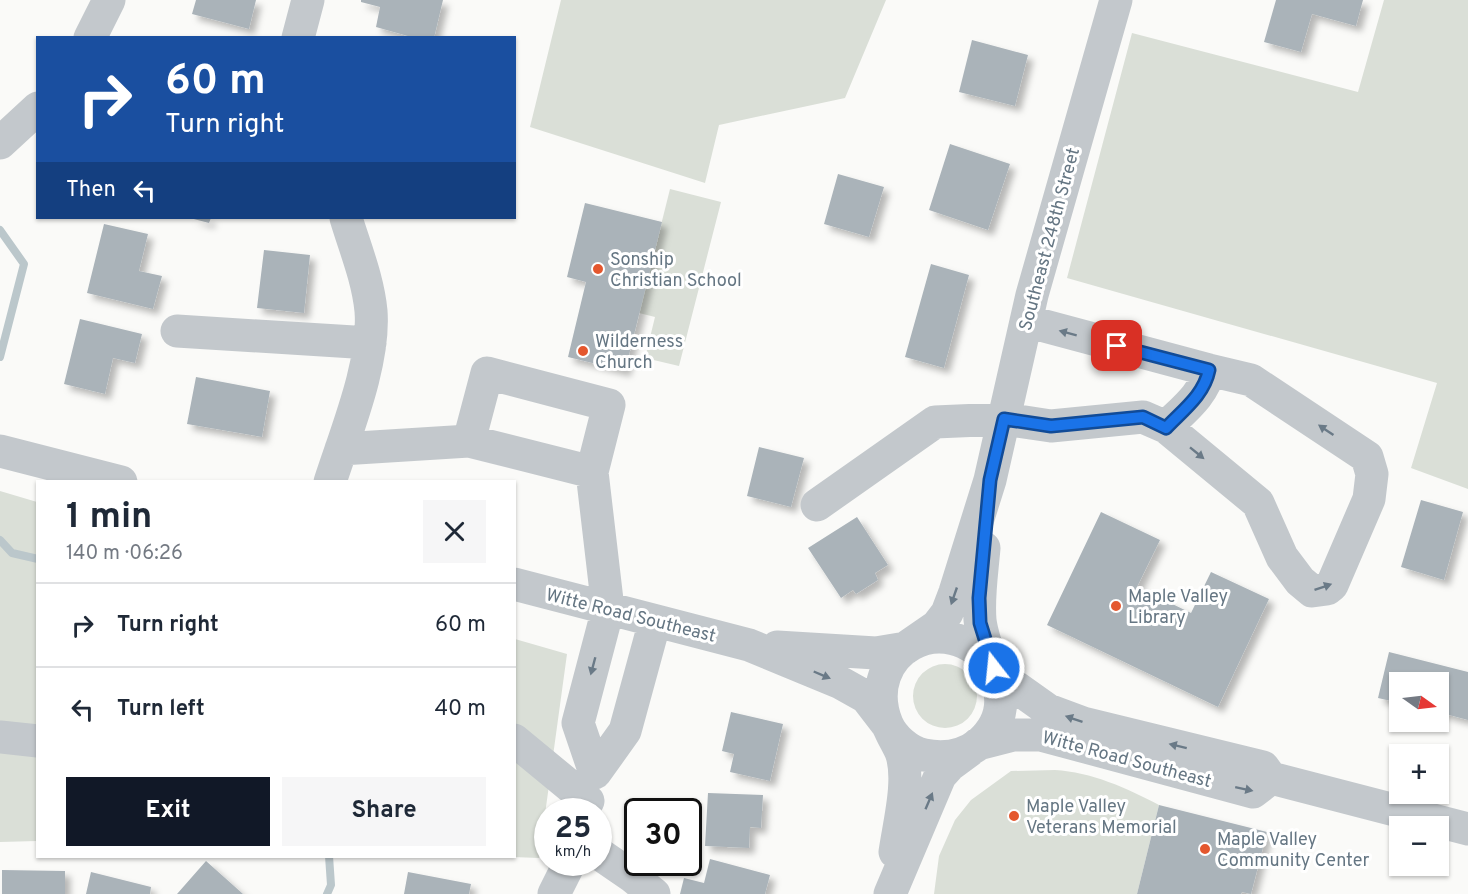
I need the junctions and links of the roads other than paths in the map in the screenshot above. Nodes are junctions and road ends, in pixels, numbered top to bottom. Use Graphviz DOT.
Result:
graph roads {
  1 [pos="109,0"];
  2 [pos="308,0"];
  3 [pos="1116,0"];
  4 [pos="91,36"];
  5 [pos="299,36"];
  6 [pos="36,110"];
  7 [pos="0,143"];
  8 [pos="346,219"];
  9 [pos="1026,321"];
  10 [pos="177,331"];
  11 [pos="370,343"];
  12 [pos="1209,370"];
  13 [pos="1004,419"];
  14 [pos="1166,428"];
  15 [pos="469,441"];
  16 [pos="341,449"];
  17 [pos="0,451"];
  18 [pos="592,472"];
  19 [pos="113,480"];
  20 [pos="331,480"];
  21 [pos="990,480"];
  22 [pos="817,505"];
  23 [pos="516,585"];
  24 [pos="608,609"];
  25 [pos="655,621"];
  26 [pos="749,645"];
  27 [pos="907,647"];
  28 [pos="995,671"];
  29 [pos="888,726"];
  30 [pos="0,737"];
  31 [pos="36,741"];
  32 [pos="516,741"];
  33 [pos="976,746"];
  34 [pos="1271,778"];
  35 [pos="589,795"];
  36 [pos="1468,829"];
  37 [pos="612,863"];
  38 [pos="563,876"];
  39 [pos="554,894"];
  40 [pos="654,894"];
  41 [pos="889,894"];
  1 -- 4 [label="street"];
  2 -- 5 [label="street"];
  3 -- 9 [label="street, Southeast 248th Street"];
  6 -- 7 [label="street"];
  8 -- 11 [label="street"];
  12 -- 9 [label="street, one-way"];
  9 -- 13 [label="street, Southeast 248th Street"];
  10 -- 11 [label="street"];
  11 -- 16 [label="street"];
  12 -- 14 [label="street"];
  14 -- 12 [label="street, one-way"];
  13 -- 14 [label="street"];
  13 -- 21 [label="street, Southeast 248th Street"];
  13 -- 22 [label="street"];
  15 -- 16 [label="street"];
  15 -- 18 [label="street"];
  15 -- 18 [label="street"];
  16 -- 20 [label="street"];
  17 -- 19 [label="street"];
  18 -- 24 [label="street"];
  21 -- 27 [label="street, Southeast 248th Street, one-way"];
  21 -- 28 [label="street, Southeast 248th Street"];
  23 -- 24 [label="street, Witte Road Southeast"];
  24 -- 25 [label="street, Witte Road Southeast"];
  24 -- 35 [label="street, one-way"];
  25 -- 26 [label="street, Witte Road Southeast"];
  25 -- 35 [label="street"];
  26 -- 27 [label="street, Witte Road Southeast"];
  26 -- 29 [label="street, Witte Road Southeast, one-way"];
  27 -- 28 [label="street"];
  27 -- 29 [label="street"];
  28 -- 33 [label="street"];
  34 -- 28 [label="street, Witte Road Southeast, one-way"];
  29 -- 33 [label="street"];
  29 -- 41 [label="street"];
  30 -- 31 [label="street"];
  32 -- 35 [label="street"];
  33 -- 34 [label="street, Witte Road Southeast, one-way"];
  41 -- 33 [label="street, one-way"];
  34 -- 36 [label="street, Witte Road Southeast"];
  37 -- 40 [label="street"];
  38 -- 39 [label="street"];
}
